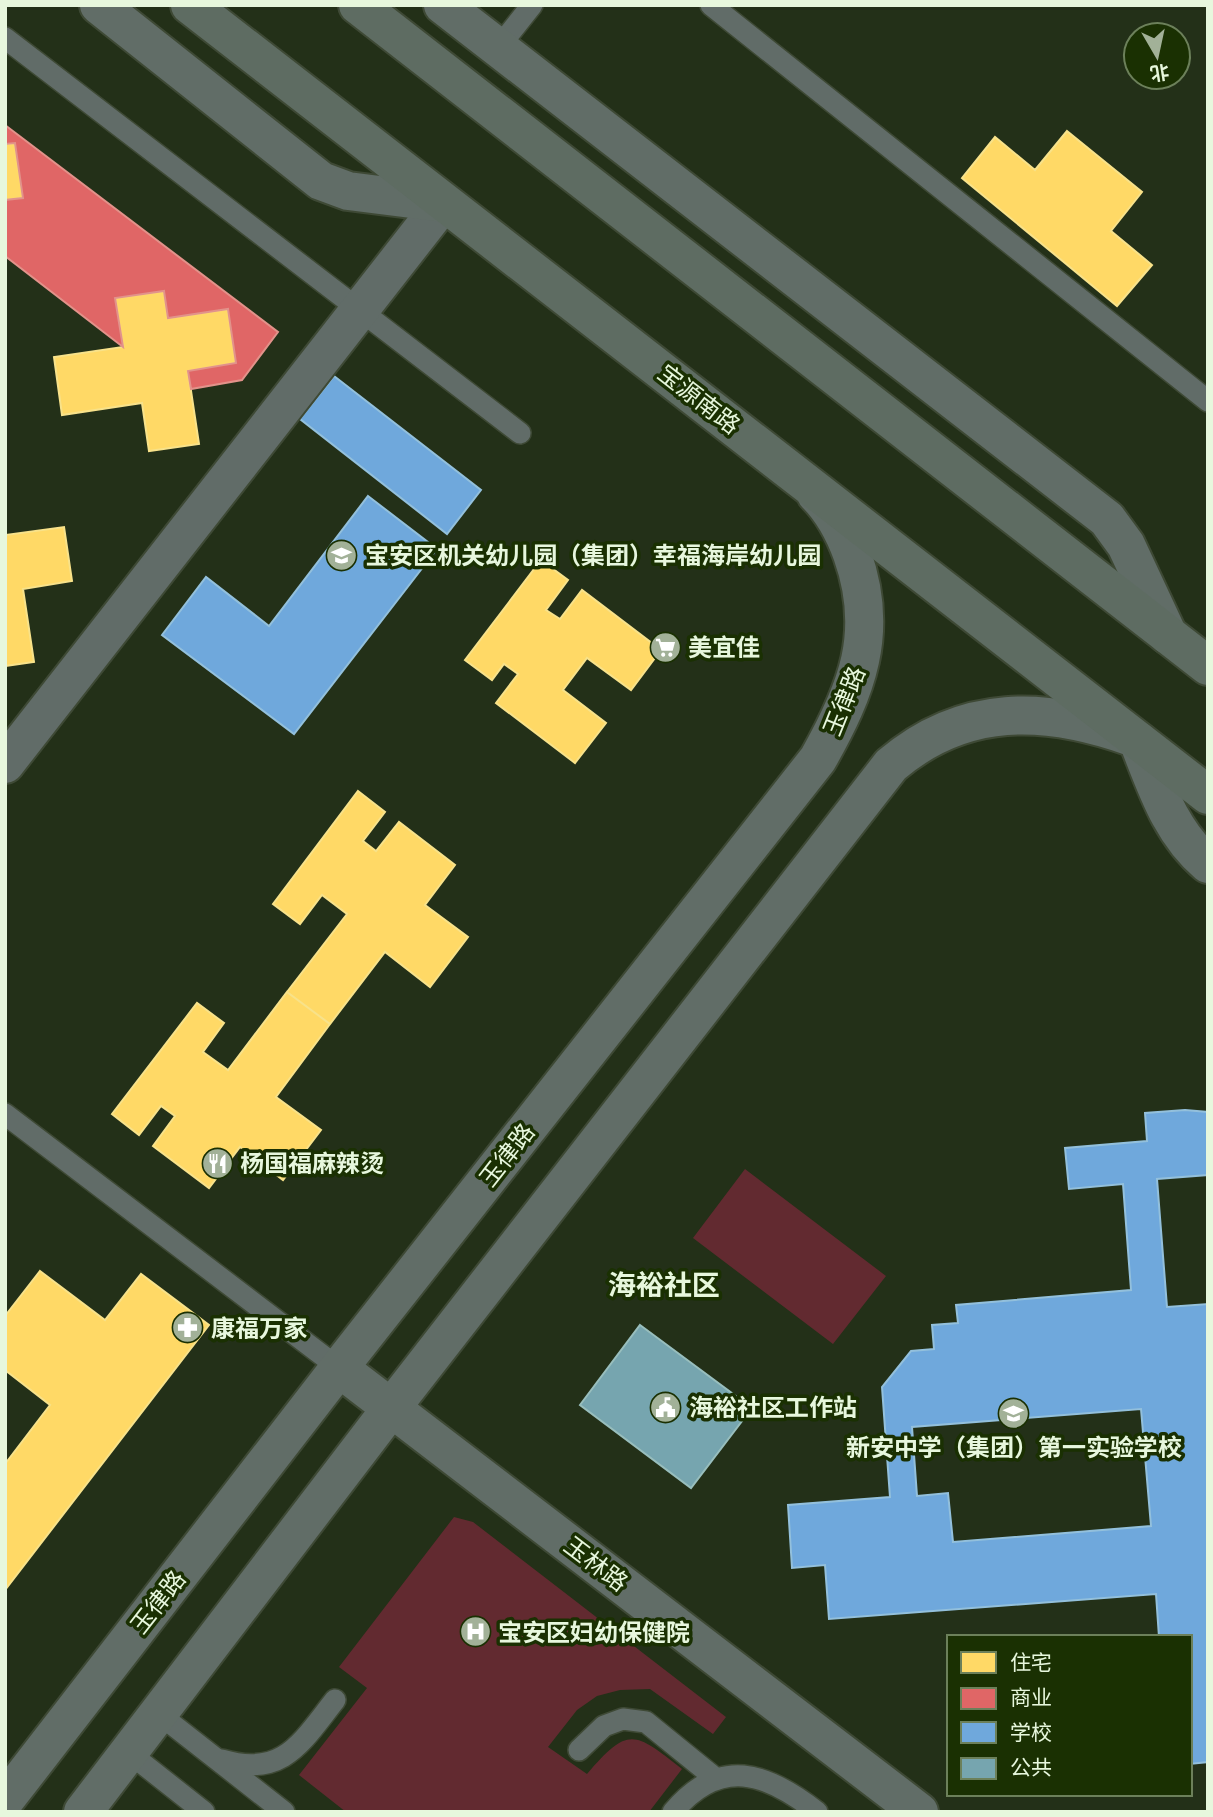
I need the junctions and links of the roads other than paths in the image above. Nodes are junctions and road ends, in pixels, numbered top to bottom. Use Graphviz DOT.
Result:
graph roads {
  1 [pos="99,5"];
  2 [pos="190,5"];
  3 [pos="358,5"];
  4 [pos="443,5"];
  5 [pos="532,5"];
  6 [pos="711,5"];
  7 [pos="5,38"];
  8 [pos="498,48"];
  9 [pos="443,203"];
  10 [pos="359,310"];
  11 [pos="1208,401"];
  12 [pos="520,433"];
  13 [pos="796,476"];
  14 [pos="1168,635"];
  15 [pos="1208,666"];
  16 [pos="1135,739"];
  17 [pos="5,765"];
  18 [pos="802,780"];
  19 [pos="1208,795"];
  20 [pos="848,818"];
  21 [pos="1208,864"];
  22 [pos="5,1114"];
  23 [pos="339,1368"];
  24 [pos="391,1407"];
  25 [pos="335,1700"];
  26 [pos="159,1714"];
  27 [pos="579,1750"];
  28 [pos="128,1752"];
  29 [pos="215,1758"];
  30 [pos="715,1778"];
  31 [pos="5,1800"];
  32 [pos="83,1812"];
  33 [pos="204,1812"];
  34 [pos="284,1812"];
  35 [pos="673,1812"];
  36 [pos="817,1812"];
  37 [pos="919,1812"];
  1 -- 9 [label="main road"];
  2 -- 9 [label="main road, 宝源南路"];
  3 -- 14 [label="main road"];
  4 -- 8 [label="main road"];
  5 -- 8 [label="lane"];
  6 -- 11 [label="lane"];
  7 -- 10 [label="lane"];
  8 -- 14 [label="main road"];
  9 -- 10 [label="street"];
  9 -- 13 [label="main road, 宝源南路"];
  10 -- 12 [label="lane"];
  10 -- 17 [label="street"];
  13 -- 16 [label="main road, 宝源南路"];
  13 -- 18 [label="main road, 玉律路"];
  14 -- 15 [label="main road"];
  16 -- 19 [label="main road, 宝源南路"];
  16 -- 20 [label="main road"];
  16 -- 21 [label="main road"];
  18 -- 20 [label="main road"];
  18 -- 23 [label="main road, 玉律路"];
  20 -- 24 [label="main road"];
  22 -- 23 [label="lane"];
  23 -- 24 [label="main road, 玉林路"];
  23 -- 31 [label="main road, 玉律路"];
  24 -- 26 [label="main road"];
  24 -- 37 [label="main road, 玉林路"];
  25 -- 29 [label="lane"];
  26 -- 28 [label="main road"];
  26 -- 29 [label="lane"];
  27 -- 30 [label="lane"];
  28 -- 32 [label="main road"];
  28 -- 33 [label="lane"];
  29 -- 34 [label="lane"];
  30 -- 35 [label="lane"];
  30 -- 36 [label="lane"];
}
